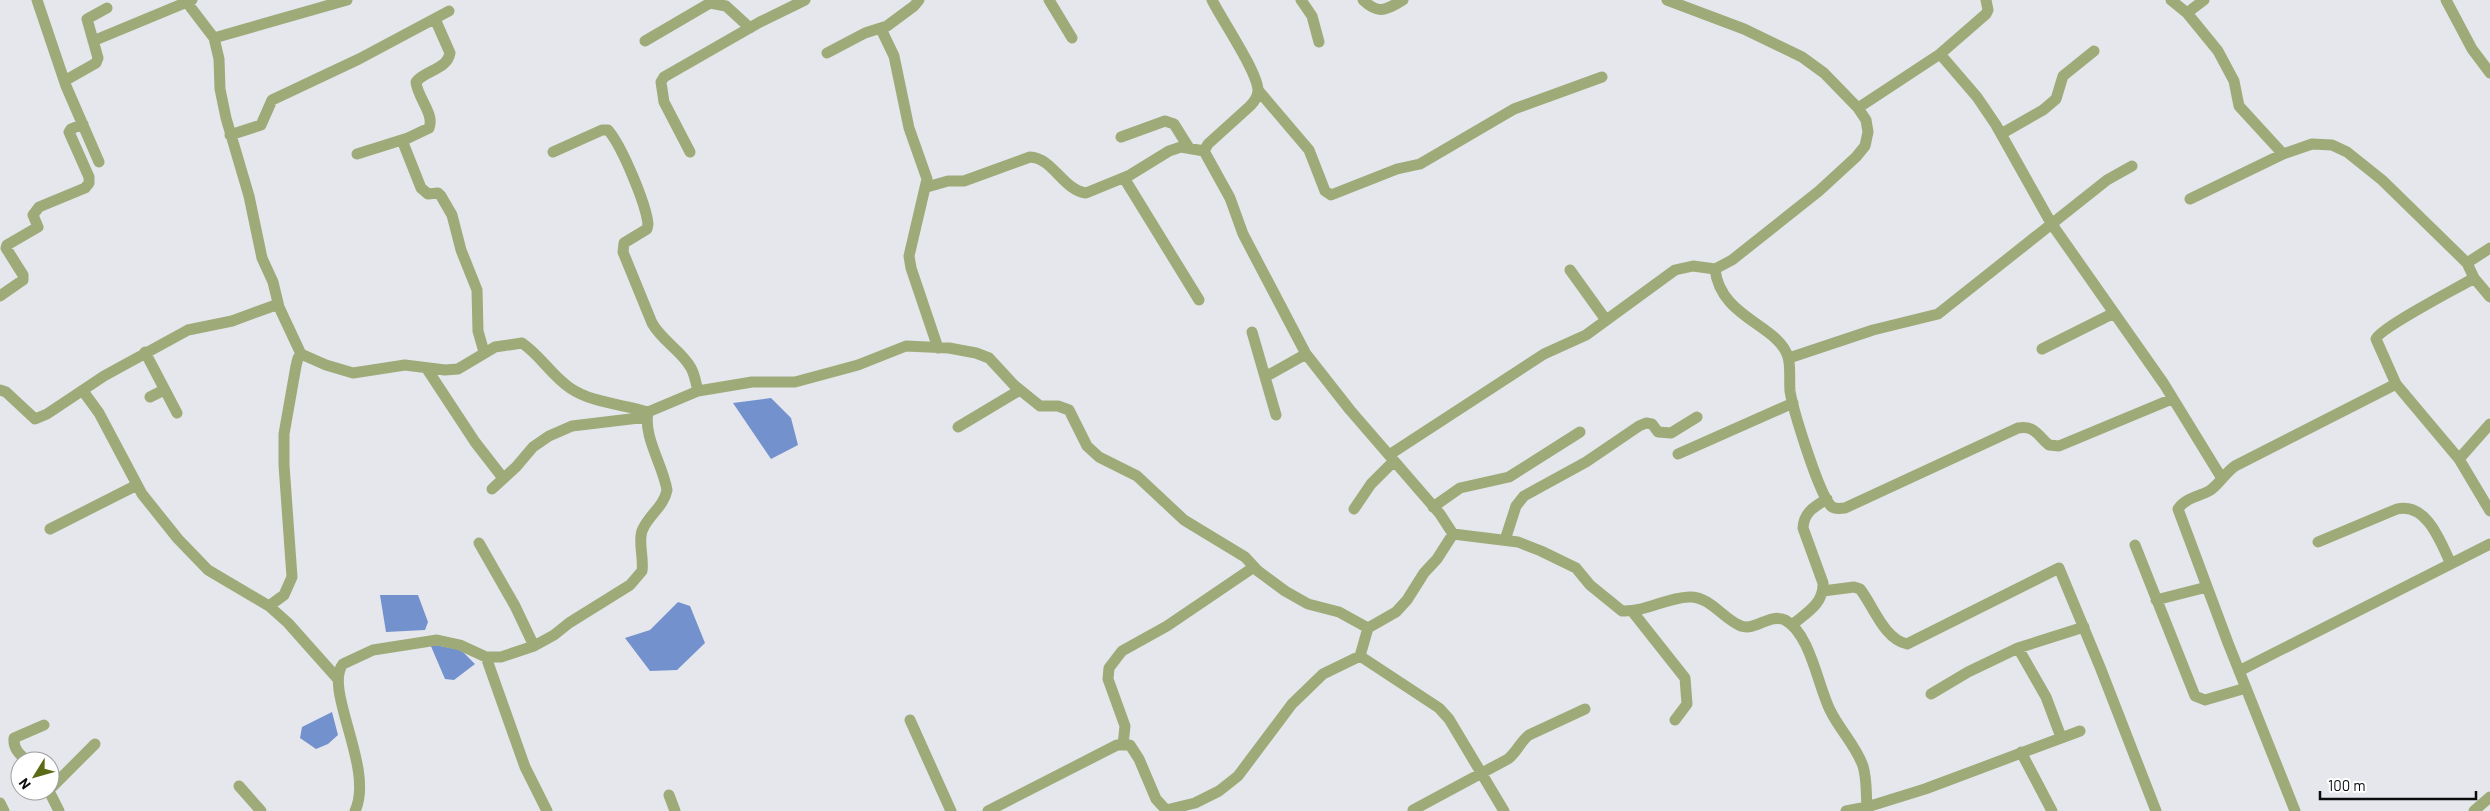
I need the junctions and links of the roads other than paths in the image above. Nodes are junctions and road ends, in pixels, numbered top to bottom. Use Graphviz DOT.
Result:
graph roads {
  1 [pos="37,0"];
  2 [pos="347,0"];
  3 [pos="805,0"];
  4 [pos="918,0"];
  5 [pos="1049,0"];
  6 [pos="1212,0"];
  7 [pos="1301,0"];
  8 [pos="1362,0"];
  9 [pos="1403,0"];
  10 [pos="1667,0"];
  11 [pos="1986,0"];
  12 [pos="2171,0"];
  13 [pos="2204,0"];
  14 [pos="2446,0"];
  15 [pos="188,1"];
  16 [pos="107,8"];
  17 [pos="449,11"];
  18 [pos="2187,13"];
  19 [pos="435,19"];
  20 [pos="750,28"];
  21 [pos="882,29"];
  22 [pos="214,38"];
  23 [pos="1072,38"];
  24 [pos="93,41"];
  25 [pos="645,41"];
  26 [pos="1319,42"];
  27 [pos="2094,51"];
  28 [pos="828,53"];
  29 [pos="1940,54"];
  30 [pos="2490,73"];
  31 [pos="1602,78"];
  32 [pos="66,80"];
  33 [pos="1258,90"];
  34 [pos="1858,108"];
  35 [pos="82,124"];
  36 [pos="2001,134"];
  37 [pos="230,135"];
  38 [pos="1121,137"];
  39 [pos="402,140"];
  40 [pos="1189,148"];
  41 [pos="1204,151"];
  42 [pos="553,152"];
  43 [pos="690,152"];
  44 [pos="357,154"];
  45 [pos="2283,154"];
  46 [pos="99,162"];
  47 [pos="2132,166"];
  48 [pos="1124,178"];
  49 [pos="927,187"];
  50 [pos="2190,199"];
  51 [pos="2051,223"];
  52 [pos="2490,248"];
  53 [pos="2467,263"];
  54 [pos="1715,269"];
  55 [pos="1570,270"];
  56 [pos="2474,278"];
  57 [pos="0,296"];
  58 [pos="2490,297"];
  59 [pos="1199,300"];
  60 [pos="279,307"];
  61 [pos="2114,313"];
  62 [pos="1606,320"];
  63 [pos="1252,332"];
  64 [pos="938,348"];
  65 [pos="2042,349"];
  66 [pos="145,352"];
  67 [pos="484,352"];
  68 [pos="301,354"];
  69 [pos="1306,354"];
  70 [pos="1789,358"];
  71 [pos="427,369"];
  72 [pos="1265,377"];
  73 [pos="2396,384"];
  74 [pos="0,390"];
  75 [pos="164,390"];
  76 [pos="1020,390"];
  77 [pos="83,391"];
  78 [pos="698,391"];
  79 [pos="150,397"];
  80 [pos="2172,399"];
  81 [pos="1793,403"];
  82 [pos="177,413"];
  83 [pos="647,414"];
  84 [pos="1276,415"];
  85 [pos="1697,417"];
  86 [pos="2490,424"];
  87 [pos="958,427"];
  88 [pos="1580,432"];
  89 [pos="1678,454"];
  90 [pos="1391,458"];
  91 [pos="2459,459"];
  92 [pos="2221,477"];
  93 [pos="503,478"];
  94 [pos="137,485"];
  95 [pos="492,489"];
  96 [pos="1827,500"];
  97 [pos="1433,507"];
  98 [pos="1354,510"];
  99 [pos="2490,511"];
  100 [pos="50,530"];
  101 [pos="1453,534"];
  102 [pos="1505,540"];
  103 [pos="2318,542"];
  104 [pos="480,543"];
  105 [pos="2490,544"];
  106 [pos="2135,546"];
  107 [pos="2451,564"];
  108 [pos="1254,567"];
  109 [pos="2207,587"];
  110 [pos="1824,591"];
  111 [pos="2156,600"];
  112 [pos="268,606"];
  113 [pos="1632,612"];
  114 [pos="1792,625"];
  115 [pos="2084,627"];
  116 [pos="1368,628"];
  117 [pos="534,646"];
  118 [pos="2018,648"];
  119 [pos="1360,656"];
  120 [pos="486,657"];
  121 [pos="2239,671"];
  122 [pos="337,678"];
  123 [pos="2246,688"];
  124 [pos="1931,694"];
  125 [pos="1586,709"];
  126 [pos="910,720"];
  127 [pos="1675,720"];
  128 [pos="44,725"];
  129 [pos="2080,731"];
  130 [pos="2061,738"];
  131 [pos="95,744"];
  132 [pos="1123,745"];
  133 [pos="18,751"];
  134 [pos="2021,752"];
  135 [pos="1481,773"];
  136 [pos="60,780"];
  137 [pos="239,786"];
  138 [pos="669,795"];
  139 [pos="2490,797"];
  140 [pos="0,804"];
  141 [pos="1867,809"];
  142 [pos="1166,810"];
  143 [pos="1413,810"];
  144 [pos="4,811"];
  145 [pos="261,811"];
  146 [pos="354,811"];
  147 [pos="547,811"];
  148 [pos="675,811"];
  149 [pos="951,811"];
  150 [pos="988,811"];
  151 [pos="1504,811"];
  152 [pos="1846,811"];
  153 [pos="2052,811"];
  154 [pos="2156,811"];
  155 [pos="2295,811"];
  156 [pos="2474,811"];
  1 -- 32 [label="street"];
  2 -- 22 [label="street"];
  3 -- 20 [label="street"];
  4 -- 21 [label="street"];
  5 -- 23 [label="street"];
  6 -- 33 [label="street"];
  7 -- 26 [label="street"];
  8 -- 9 [label="street"];
  10 -- 34 [label="street"];
  11 -- 29 [label="street"];
  12 -- 18 [label="street"];
  13 -- 18 [label="street"];
  14 -- 30 [label="street"];
  15 -- 22 [label="street"];
  15 -- 24 [label="street"];
  16 -- 24 [label="street"];
  17 -- 19 [label="street"];
  18 -- 45 [label="street"];
  19 -- 37 [label="street"];
  19 -- 39 [label="street"];
  20 -- 25 [label="street"];
  20 -- 43 [label="street"];
  21 -- 28 [label="street"];
  21 -- 49 [label="street"];
  22 -- 37 [label="street"];
  24 -- 32 [label="street"];
  27 -- 36 [label="street"];
  29 -- 34 [label="street"];
  29 -- 36 [label="street"];
  31 -- 33 [label="street"];
  32 -- 35 [label="street"];
  33 -- 41 [label="street"];
  34 -- 54 [label="street"];
  35 -- 46 [label="street"];
  35 -- 57 [label="street"];
  36 -- 51 [label="street"];
  37 -- 60 [label="street"];
  38 -- 40 [label="street"];
  39 -- 44 [label="street"];
  39 -- 67 [label="street"];
  40 -- 41 [label="street"];
  40 -- 48 [label="street"];
  41 -- 69 [label="street"];
  42 -- 78 [label="street"];
  45 -- 50 [label="street"];
  45 -- 53 [label="street"];
  47 -- 51 [label="street"];
  48 -- 49 [label="street"];
  48 -- 59 [label="street"];
  49 -- 64 [label="street"];
  51 -- 61 [label="street"];
  51 -- 70 [label="street"];
  52 -- 53 [label="street"];
  53 -- 56 [label="street"];
  54 -- 62 [label="street"];
  54 -- 70 [label="street"];
  55 -- 62 [label="street"];
  56 -- 58 [label="street"];
  56 -- 73 [label="street"];
  60 -- 66 [label="street"];
  60 -- 68 [label="street"];
  61 -- 65 [label="street"];
  61 -- 80 [label="street"];
  62 -- 90 [label="street"];
  63 -- 72 [label="street"];
  64 -- 76 [label="street"];
  64 -- 78 [label="street"];
  66 -- 75 [label="street"];
  66 -- 77 [label="street"];
  67 -- 71 [label="street"];
  67 -- 83 [label="street"];
  68 -- 71 [label="street"];
  68 -- 112 [label="street"];
  69 -- 72 [label="street"];
  69 -- 90 [label="street"];
  70 -- 81 [label="street"];
  71 -- 93 [label="street"];
  72 -- 84 [label="street"];
  73 -- 91 [label="street"];
  73 -- 92 [label="street"];
  74 -- 77 [label="street"];
  75 -- 79 [label="street"];
  75 -- 82 [label="street"];
  76 -- 87 [label="street"];
  76 -- 108 [label="street"];
  77 -- 94 [label="street"];
  78 -- 83 [label="street"];
  80 -- 92 [label="street"];
  80 -- 96 [label="street"];
  81 -- 89 [label="street"];
  81 -- 96 [label="street"];
  83 -- 93 [label="street"];
  83 -- 117 [label="street"];
  85 -- 102 [label="street"];
  86 -- 91 [label="street"];
  88 -- 97 [label="street"];
  90 -- 97 [label="street"];
  90 -- 98 [label="street"];
  91 -- 99 [label="street"];
  92 -- 109 [label="street"];
  93 -- 95 [label="street"];
  94 -- 100 [label="street"];
  94 -- 112 [label="street"];
  96 -- 110 [label="street"];
  97 -- 101 [label="street"];
  101 -- 102 [label="street"];
  101 -- 116 [label="street"];
  102 -- 113 [label="street"];
  103 -- 107 [label="street"];
  104 -- 117 [label="street"];
  105 -- 107 [label="street"];
  106 -- 111 [label="street"];
  107 -- 121 [label="street"];
  108 -- 116 [label="street"];
  108 -- 132 [label="street"];
  109 -- 111 [label="street"];
  109 -- 121 [label="street"];
  110 -- 114 [label="street"];
  110 -- 115 [label="street"];
  111 -- 123 [label="street"];
  112 -- 122 [label="street"];
  113 -- 114 [label="street"];
  113 -- 127 [label="street"];
  114 -- 141 [label="street"];
  115 -- 118 [label="street"];
  115 -- 154 [label="street"];
  116 -- 119 [label="street"];
  117 -- 120 [label="street"];
  118 -- 124 [label="street"];
  118 -- 130 [label="street"];
  119 -- 135 [label="street"];
  119 -- 142 [label="street"];
  120 -- 122 [label="street"];
  120 -- 147 [label="street"];
  121 -- 123 [label="street"];
  122 -- 146 [label="street"];
  123 -- 155 [label="street"];
  125 -- 135 [label="street"];
  126 -- 149 [label="street"];
  128 -- 133 [label="street"];
  129 -- 130 [label="street"];
  130 -- 134 [label="street"];
  131 -- 136 [label="street"];
  132 -- 142 [label="street"];
  132 -- 150 [label="street"];
  134 -- 141 [label="street"];
  134 -- 153 [label="street"];
  135 -- 143 [label="street"];
  135 -- 151 [label="street"];
  137 -- 145 [label="street"];
  138 -- 148 [label="street"];
  139 -- 156 [label="street"];
  140 -- 144 [label="street"];
  141 -- 152 [label="street"];
}
